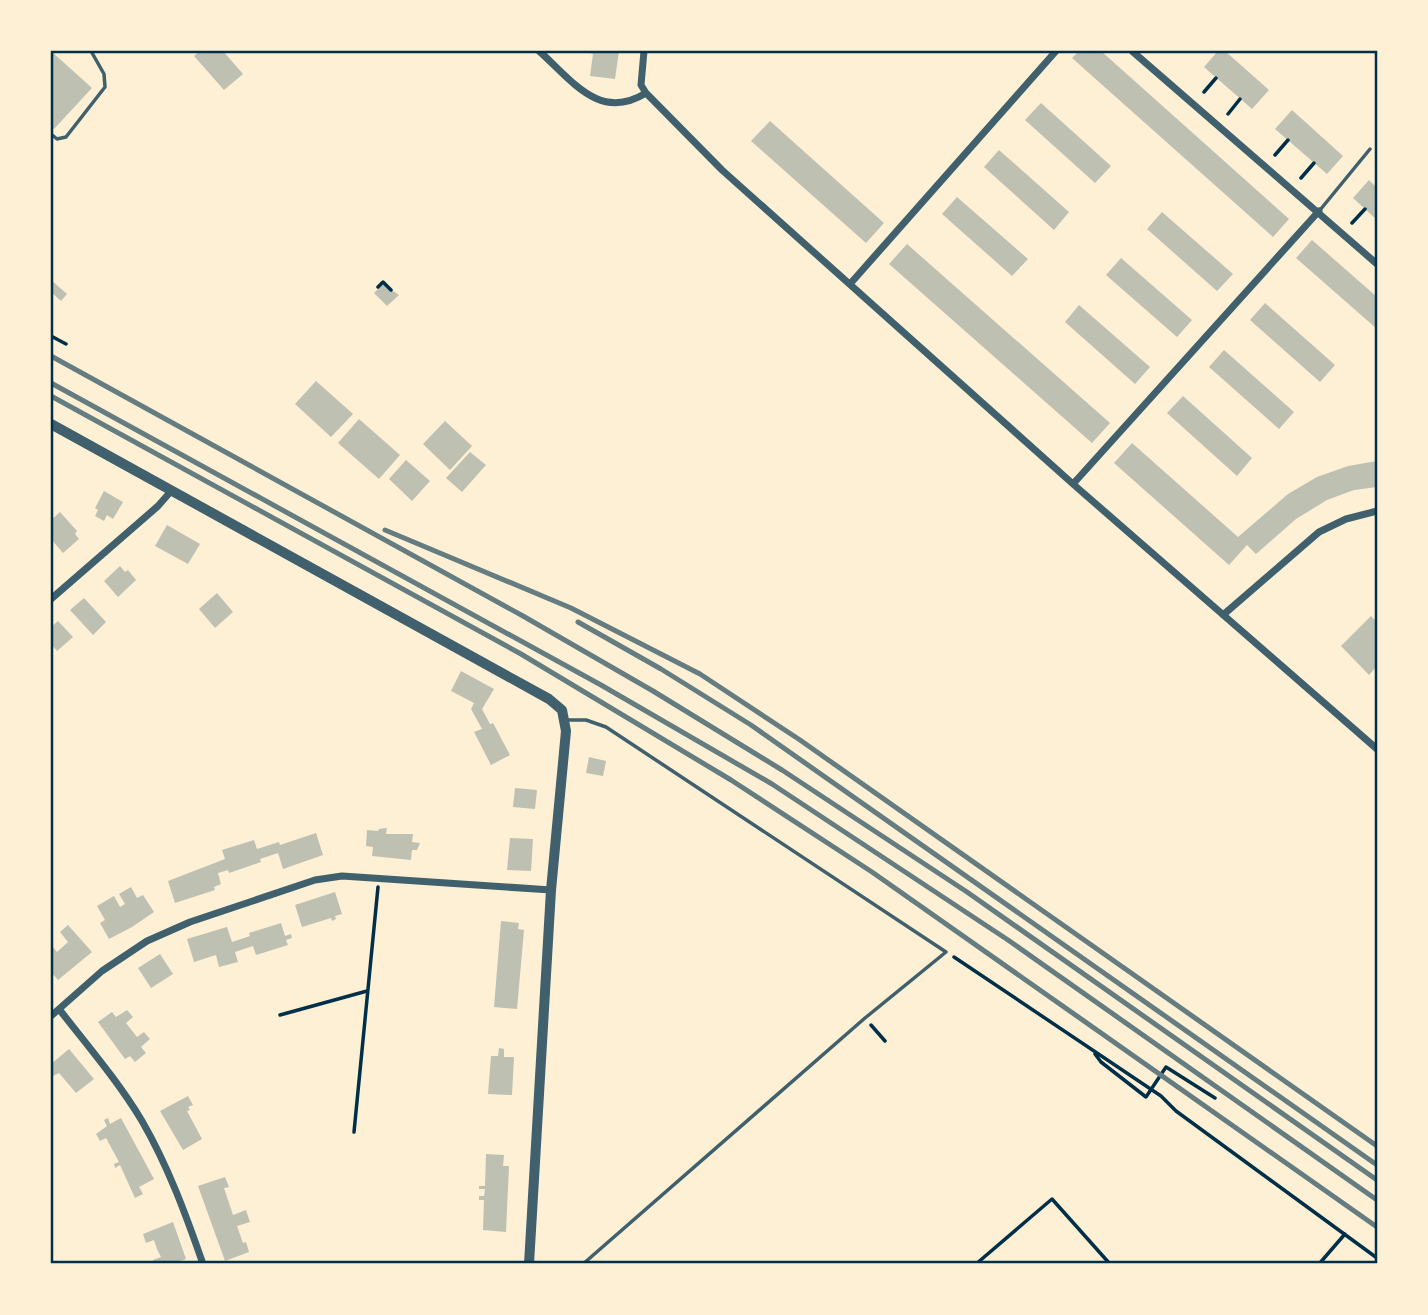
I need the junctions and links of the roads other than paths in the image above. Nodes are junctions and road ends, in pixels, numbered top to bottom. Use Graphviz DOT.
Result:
graph roads {
  1 [pos="91,51"];
  2 [pos="539,51"];
  3 [pos="644,51"];
  4 [pos="1056,51"];
  5 [pos="1132,51"];
  6 [pos="646,93"];
  7 [pos="51,134"];
  8 [pos="1370,149"];
  9 [pos="1319,211"];
  10 [pos="1377,264"];
  11 [pos="850,284"];
  12 [pos="51,424"];
  13 [pos="1073,484"];
  14 [pos="172,490"];
  15 [pos="1377,511"];
  16 [pos="51,599"];
  17 [pos="1223,615"];
  18 [pos="565,720"];
  19 [pos="1377,749"];
  20 [pos="551,890"];
  21 [pos="59,1009"];
  22 [pos="51,1016"];
  23 [pos="203,1264"];
  24 [pos="529,1264"];
  25 [pos="583,1264"];
  1 -- 7 [label="lane"];
  2 -- 6 [label="street"];
  3 -- 6 [label="street"];
  4 -- 11 [label="street"];
  5 -- 9 [label="street"];
  6 -- 11 [label="street"];
  8 -- 9 [label="lane"];
  9 -- 10 [label="street"];
  9 -- 13 [label="street"];
  11 -- 13 [label="street"];
  12 -- 14 [label="street"];
  13 -- 17 [label="street"];
  14 -- 16 [label="street"];
  14 -- 18 [label="street"];
  15 -- 17 [label="street"];
  17 -- 19 [label="street"];
  18 -- 20 [label="street"];
  18 -- 25 [label="lane"];
  20 -- 21 [label="street"];
  20 -- 24 [label="street"];
  21 -- 22 [label="street"];
  21 -- 23 [label="street"];
}
